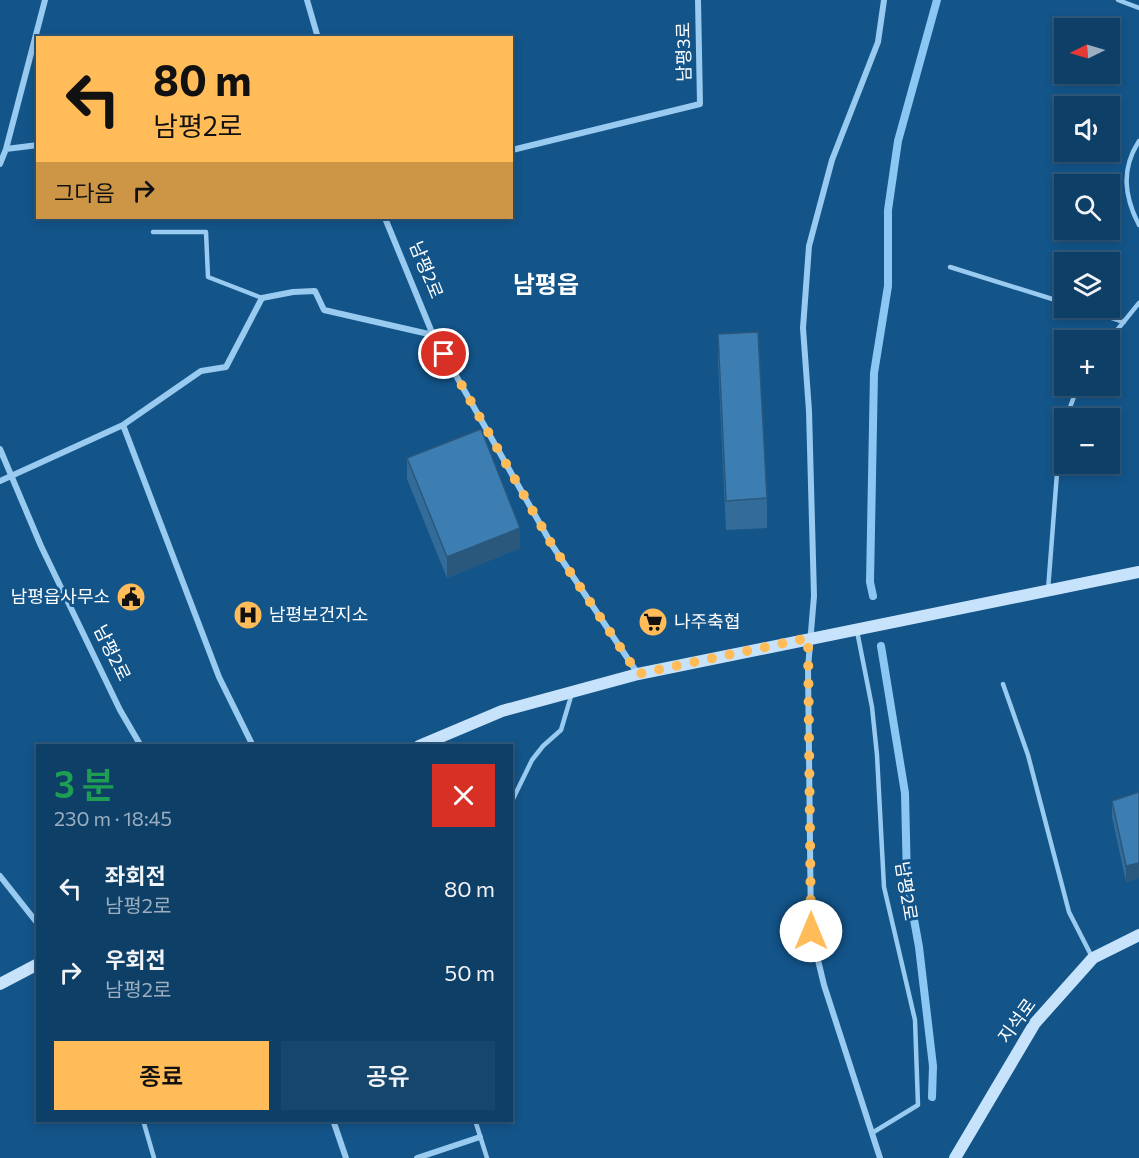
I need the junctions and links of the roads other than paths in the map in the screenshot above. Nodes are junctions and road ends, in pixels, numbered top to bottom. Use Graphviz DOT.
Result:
graph roads {
  1 [pos="45,0"];
  2 [pos="307,0"];
  3 [pos="698,0"];
  4 [pos="884,0"];
  5 [pos="1118,0"];
  6 [pos="1139,8"];
  7 [pos="317,36"];
  8 [pos="1139,141"];
  9 [pos="36,145"];
  10 [pos="6,149"];
  11 [pos="513,150"];
  12 [pos="0,164"];
  13 [pos="386,219"];
  14 [pos="1139,225"];
  15 [pos="153,232"];
  16 [pos="950,267"];
  17 [pos="262,298"];
  18 [pos="1054,300"];
  19 [pos="1139,303"];
  20 [pos="1112,318"];
  21 [pos="1124,322"];
  22 [pos="1117,330"];
  23 [pos="433,335"];
  24 [pos="123,425"];
  25 [pos="0,449"];
  26 [pos="1057,474"];
  27 [pos="10,475"];
  28 [pos="0,481"];
  29 [pos="1139,572"];
  30 [pos="1048,590"];
  31 [pos="856,629"];
  32 [pos="808,638"];
  33 [pos="638,674"];
  34 [pos="1003,684"];
  35 [pos="573,690"];
  36 [pos="140,744"];
  37 [pos="252,744"];
  38 [pos="424,744"];
  39 [pos="513,799"];
  40 [pos="0,876"];
  41 [pos="36,921"];
  42 [pos="1139,934"];
  43 [pos="1093,958"];
  44 [pos="36,965"];
  45 [pos="0,984"];
  46 [pos="144,1122"];
  47 [pos="334,1122"];
  48 [pos="476,1122"];
  49 [pos="872,1133"];
  50 [pos="480,1137"];
  51 [pos="154,1158"];
  52 [pos="346,1158"];
  53 [pos="417,1158"];
  54 [pos="487,1158"];
  55 [pos="880,1158"];
  56 [pos="954,1158"];
  1 -- 10 [label="street"];
  2 -- 7 [label="street"];
  3 -- 11 [label="street, 남평3로"];
  4 -- 32 [label="street"];
  5 -- 6 [label="lane"];
  8 -- 14 [label="lane"];
  9 -- 10 [label="street"];
  10 -- 12 [label="street"];
  13 -- 23 [label="street, 남평2로"];
  15 -- 17 [label="lane"];
  16 -- 18 [label="lane"];
  17 -- 23 [label="street"];
  17 -- 24 [label="street"];
  19 -- 21 [label="lane"];
  20 -- 21 [label="lane"];
  21 -- 22 [label="lane"];
  23 -- 33 [label="street, 남평2로"];
  24 -- 27 [label="street"];
  24 -- 37 [label="street"];
  25 -- 27 [label="street, 남평2로"];
  26 -- 30 [label="lane"];
  27 -- 28 [label="street"];
  27 -- 36 [label="street, 남평2로"];
  29 -- 30 [label="street"];
  30 -- 31 [label="street"];
  31 -- 32 [label="street"];
  31 -- 49 [label="lane, 남평2로"];
  32 -- 33 [label="street"];
  32 -- 49 [label="street"];
  33 -- 35 [label="street"];
  34 -- 43 [label="lane"];
  35 -- 38 [label="street"];
  35 -- 39 [label="lane"];
  40 -- 41 [label="street"];
  42 -- 43 [label="street, 지석로"];
  43 -- 56 [label="street, 지석로"];
  44 -- 45 [label="street"];
  46 -- 51 [label="lane"];
  47 -- 52 [label="street"];
  48 -- 50 [label="lane"];
  49 -- 55 [label="street"];
  50 -- 53 [label="street"];
  50 -- 54 [label="lane"];
}
